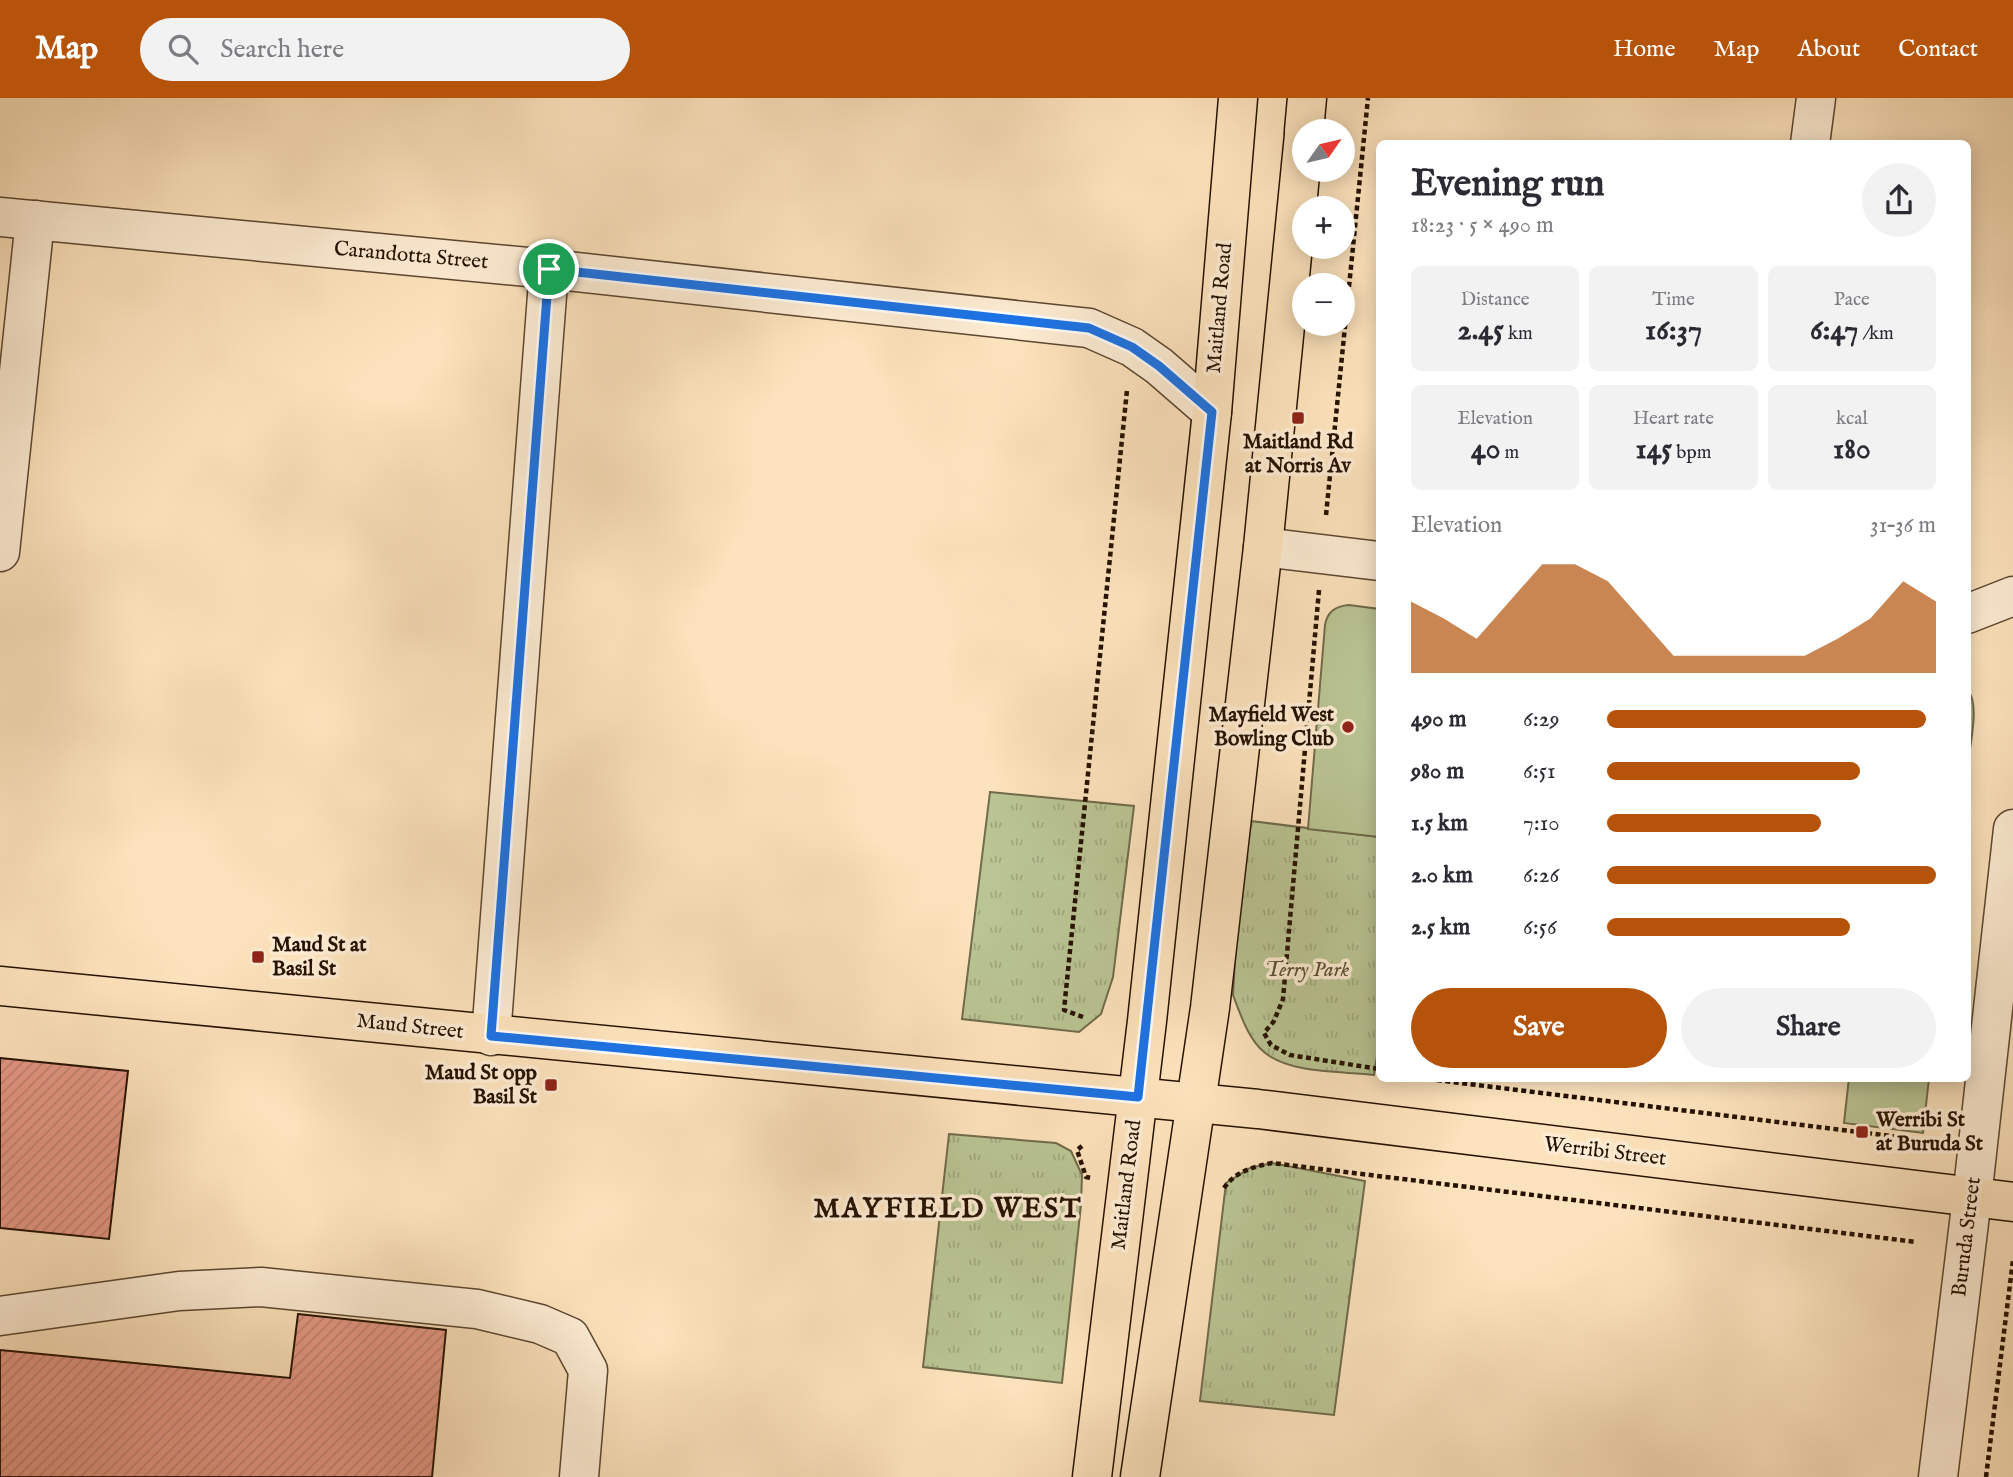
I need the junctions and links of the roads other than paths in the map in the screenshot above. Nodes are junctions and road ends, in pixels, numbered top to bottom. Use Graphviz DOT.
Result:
graph roads {
  1 [pos="1238,98"];
  2 [pos="1307,98"];
  3 [pos="1816,98"];
  4 [pos="1305,119"];
  5 [pos="1811,140"];
  6 [pos="1299,182"];
  7 [pos="17,219"];
  8 [pos="549,269"];
  9 [pos="1212,412"];
  10 [pos="1263,547"];
  11 [pos="0,552"];
  12 [pos="1376,561"];
  13 [pos="2013,596"];
  14 [pos="1971,612"];
  15 [pos="2013,829"];
  16 [pos="0,986"];
  17 [pos="491,1036"];
  18 [pos="1138,1097"];
  19 [pos="1196,1104"];
  20 [pos="1972,1198"];
  21 [pos="2013,1202"];
  22 [pos="0,1316"];
  23 [pos="579,1477"];
  24 [pos="1092,1477"];
  25 [pos="1140,1477"];
  26 [pos="1938,1477"];
  1 -- 9 [label="main road, Maitland Road"];
  2 -- 4 [label="main road"];
  3 -- 5 [label="street"];
  6 -- 10 [label="main road"];
  7 -- 8 [label="street, Carandotta Street"];
  7 -- 11 [label="street"];
  8 -- 9 [label="street, Carandotta Street"];
  8 -- 17 [label="street"];
  9 -- 18 [label="main road, Maitland Road"];
  10 -- 12 [label="street"];
  10 -- 19 [label="main road"];
  13 -- 14 [label="street"];
  15 -- 20 [label="street, Buruda Street"];
  16 -- 17 [label="main road, Maud Street"];
  17 -- 18 [label="main road, Maud Street"];
  18 -- 19 [label="main road, Maud Street"];
  18 -- 24 [label="main road, Maitland Road"];
  19 -- 20 [label="main road, Werribi Street"];
  19 -- 25 [label="main road"];
  20 -- 21 [label="main road, Werribi Street"];
  20 -- 26 [label="street, Buruda Street"];
  22 -- 23 [label="street"];
}
